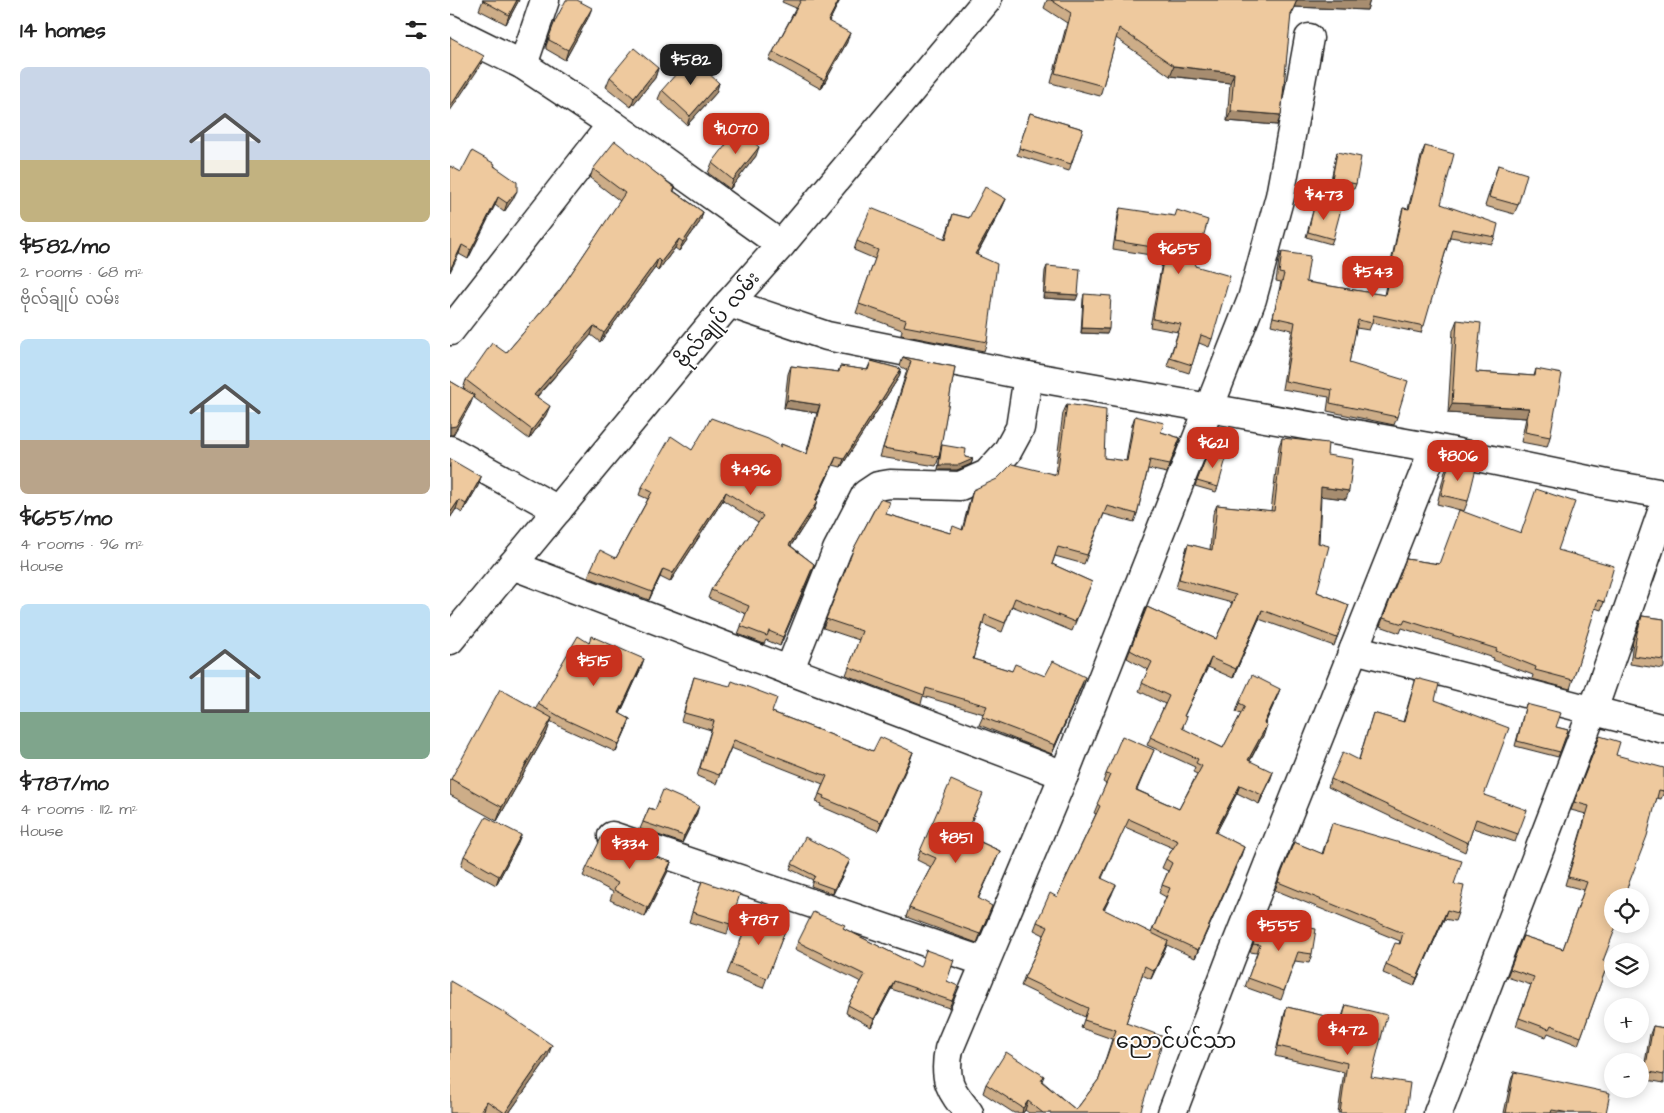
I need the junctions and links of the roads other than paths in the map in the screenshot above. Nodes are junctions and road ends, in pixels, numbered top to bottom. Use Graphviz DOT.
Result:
graph roads {
  1 [pos="545,0"];
  2 [pos="987,0"];
  3 [pos="450,29"];
  4 [pos="1309,38"];
  5 [pos="523,65"];
  6 [pos="612,124"];
  7 [pos="781,245"];
  8 [pos="729,304"];
  9 [pos="450,331"];
  10 [pos="1028,376"];
  11 [pos="1210,409"];
  12 [pos="1434,448"];
  13 [pos="450,450"];
  14 [pos="1664,494"];
  15 [pos="1664,506"];
  16 [pos="558,510"];
  17 [pos="512,565"];
  18 [pos="450,640"];
  19 [pos="1354,649"];
  20 [pos="790,671"];
  21 [pos="1593,710"];
  22 [pos="1664,729"];
  23 [pos="1064,775"];
  24 [pos="612,836"];
  25 [pos="985,962"];
  26 [pos="968,1113"];
  27 [pos="1172,1113"];
  28 [pos="1438,1113"];
  1 -- 5 [label="street"];
  2 -- 7 [label="street, ဗိုလ်ချုပ် လမ်း"];
  3 -- 5 [label="street"];
  4 -- 11 [label="street"];
  5 -- 6 [label="street"];
  6 -- 7 [label="street"];
  6 -- 9 [label="street"];
  7 -- 8 [label="street, ဗိုလ်ချုပ် လမ်း"];
  8 -- 10 [label="street"];
  8 -- 16 [label="street, ဗိုလ်ချုပ် လမ်း"];
  10 -- 11 [label="street"];
  10 -- 20 [label="street"];
  11 -- 12 [label="street"];
  11 -- 23 [label="street"];
  12 -- 14 [label="street"];
  12 -- 19 [label="street"];
  13 -- 16 [label="street"];
  15 -- 21 [label="street"];
  16 -- 17 [label="street, ဗိုလ်ချုပ် လမ်း"];
  17 -- 18 [label="street, ဗိုလ်ချုပ် လမ်း"];
  17 -- 20 [label="street"];
  19 -- 21 [label="street"];
  19 -- 27 [label="street"];
  20 -- 23 [label="street"];
  21 -- 22 [label="street"];
  21 -- 28 [label="street"];
  23 -- 25 [label="street"];
  24 -- 25 [label="street"];
  25 -- 26 [label="street"];
}
